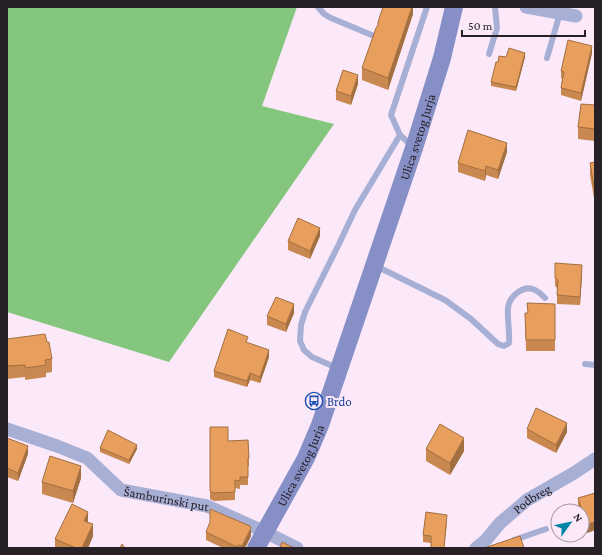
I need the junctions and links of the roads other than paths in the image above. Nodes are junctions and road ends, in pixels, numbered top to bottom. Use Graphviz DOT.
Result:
graph roads {
  1 [pos="318,7"];
  2 [pos="427,7"];
  3 [pos="454,7"];
  4 [pos="494,7"];
  5 [pos="526,7"];
  6 [pos="560,13"];
  7 [pos="576,16"];
  8 [pos="374,36"];
  9 [pos="489,54"];
  10 [pos="547,58"];
  11 [pos="400,135"];
  12 [pos="414,148"];
  13 [pos="374,265"];
  14 [pos="545,298"];
  15 [pos="585,364"];
  16 [pos="595,365"];
  17 [pos="340,370"];
  18 [pos="7,429"];
  19 [pos="595,459"];
  20 [pos="546,529"];
  21 [pos="265,532"];
  22 [pos="506,543"];
  23 [pos="256,548"];
  24 [pos="297,548"];
  25 [pos="476,548"];
  1 -- 8 [label="lane"];
  2 -- 11 [label="lane"];
  3 -- 12 [label="main road, Ulica svetog Jurja"];
  4 -- 9 [label="lane"];
  5 -- 6 [label="street"];
  6 -- 7 [label="street"];
  6 -- 10 [label="lane"];
  11 -- 12 [label="lane"];
  11 -- 17 [label="lane"];
  12 -- 13 [label="main road, Ulica svetog Jurja"];
  13 -- 14 [label="lane"];
  13 -- 17 [label="main road, Ulica svetog Jurja"];
  15 -- 16 [label="lane"];
  17 -- 21 [label="main road, Ulica svetog Jurja"];
  18 -- 21 [label="street, Šamburinski put"];
  19 -- 25 [label="street, Podbreg"];
  20 -- 22 [label="lane"];
  21 -- 23 [label="main road, Ulica svetog Jurja"];
  21 -- 24 [label="street"];
}
